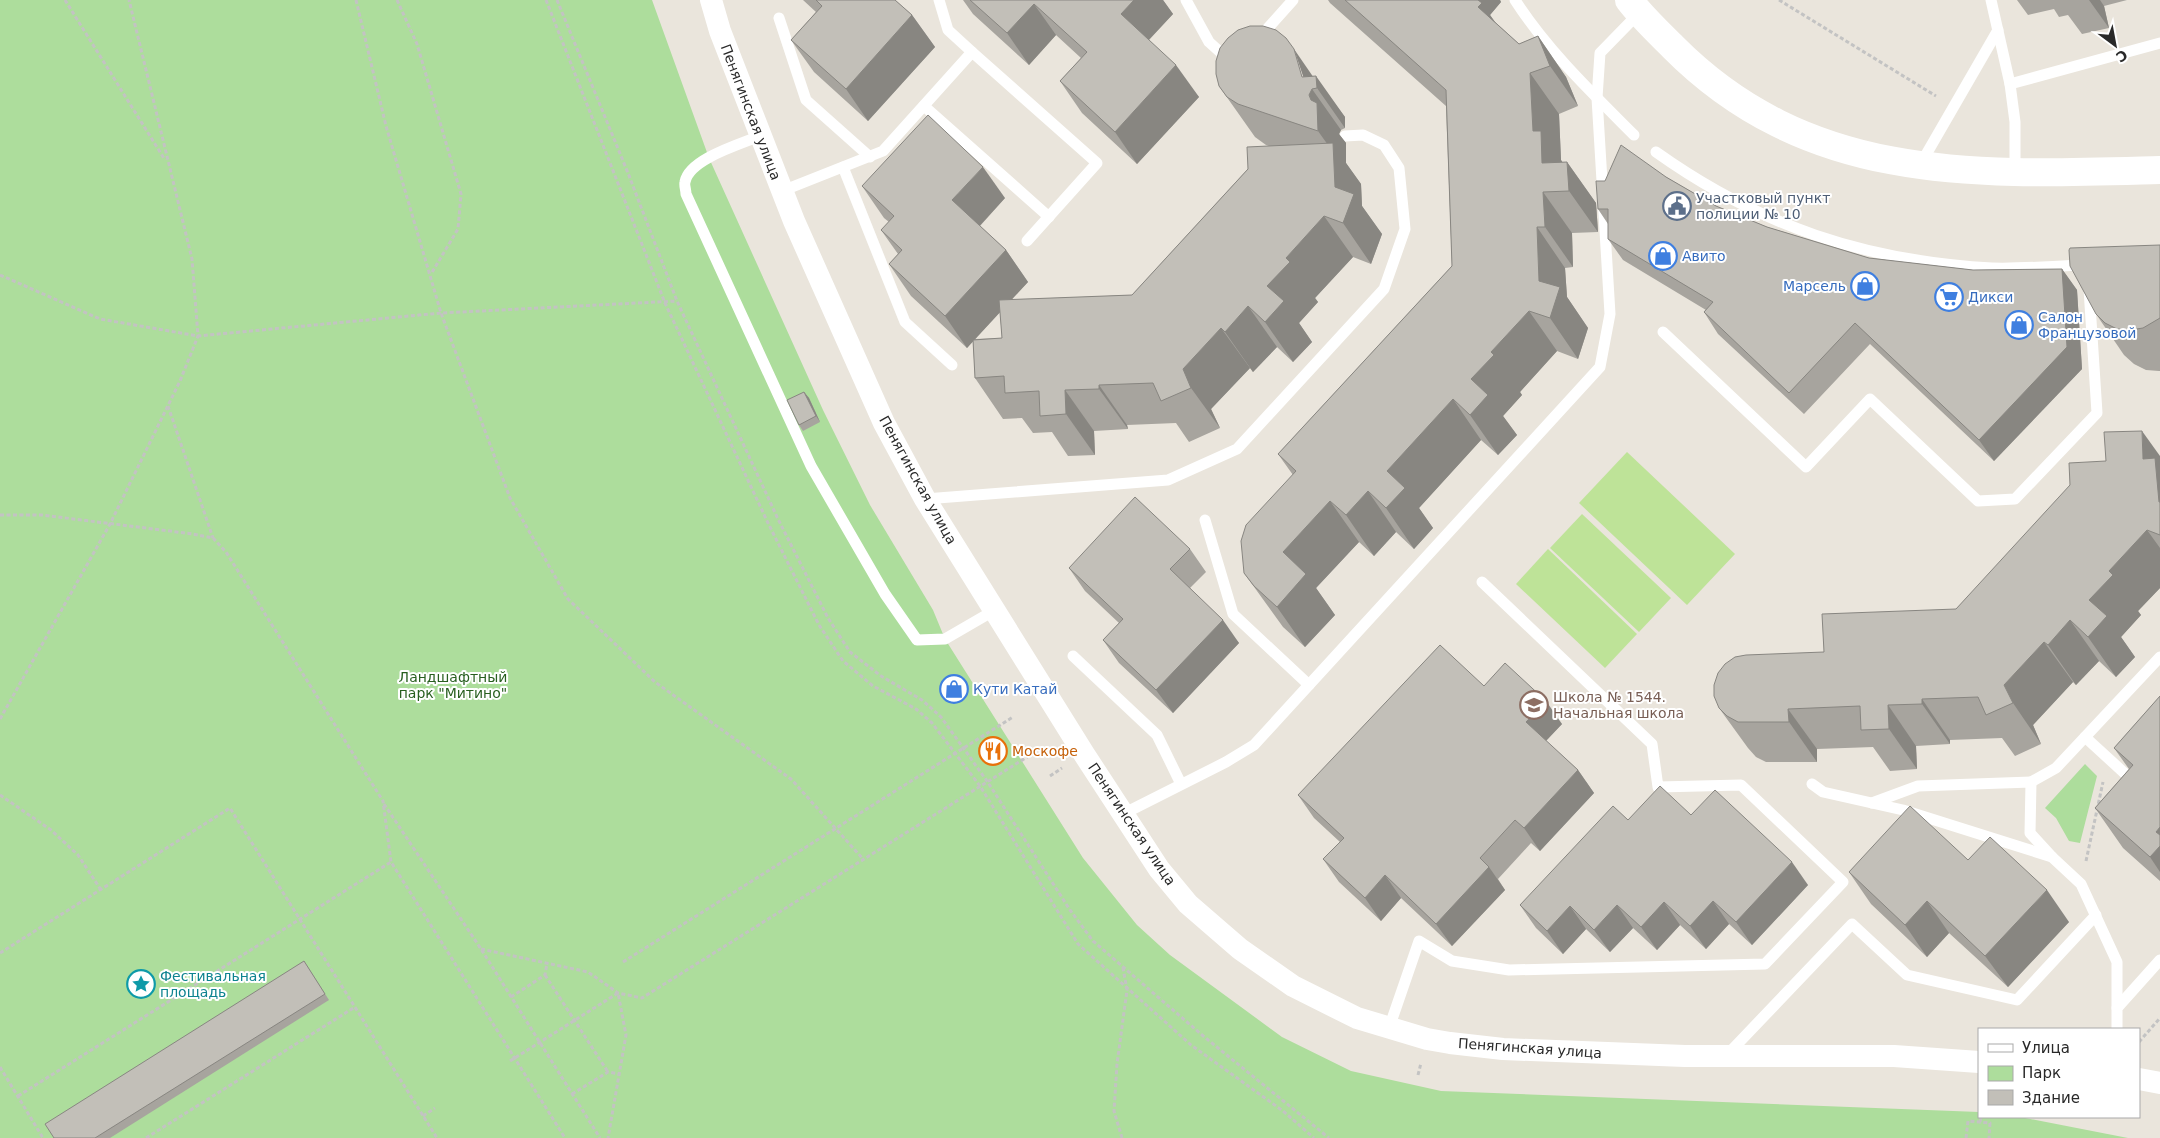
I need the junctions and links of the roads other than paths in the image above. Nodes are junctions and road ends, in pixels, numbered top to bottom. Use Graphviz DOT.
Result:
graph roads {
  1 [pos="711,0"];
  2 [pos="938,0"];
  3 [pos="1186,0"];
  4 [pos="1515,0"];
  5 [pos="1991,0"];
  6 [pos="1292,1"];
  7 [pos="1634,6"];
  8 [pos="778,18"];
  9 [pos="1998,30"];
  10 [pos="2160,43"];
  11 [pos="1254,44"];
  12 [pos="972,52"];
  13 [pos="1241,58"];
  14 [pos="2010,84"];
  15 [pos="1597,98"];
  16 [pos="924,106"];
  17 [pos="1634,135"];
  18 [pos="760,136"];
  19 [pos="1345,136"];
  20 [pos="1656,152"];
  21 [pos="870,156"];
  22 [pos="842,167"];
  23 [pos="1919,167"];
  24 [pos="2160,170"];
  25 [pos="2016,174"];
  26 [pos="782,191"];
  27 [pos="1049,217"];
  28 [pos="1027,241"];
  29 [pos="1662,332"];
  30 [pos="952,365"];
  31 [pos="925,499"];
  32 [pos="1205,520"];
  33 [pos="1482,582"];
  34 [pos="995,610"];
  35 [pos="1073,656"];
  36 [pos="2160,657"];
  37 [pos="1309,685"];
  38 [pos="2085,737"];
  39 [pos="2144,769"];
  40 [pos="2031,782"];
  41 [pos="1182,784"];
  42 [pos="1812,784"];
  43 [pos="1871,803"];
  44 [pos="1123,814"];
  45 [pos="2052,857"];
  46 [pos="2096,915"];
  47 [pos="2160,960"];
  48 [pos="2117,1008"];
  49 [pos="1389,1028"];
  50 [pos="2118,1028"];
  51 [pos="1726,1056"];
  52 [pos="1978,1062"];
  53 [pos="2140,1079"];
  54 [pos="2160,1083"];
  1 -- 18 [label="street, Пенягинская улица"];
  2 -- 12 [label="lane"];
  3 -- 13 [label="lane"];
  4 -- 15 [label="lane"];
  5 -- 9 [label="lane"];
  6 -- 11 [label="lane"];
  7 -- 15 [label="lane"];
  7 -- 23 [label="main road"];
  8 -- 21 [label="lane"];
  9 -- 14 [label="lane"];
  9 -- 23 [label="lane"];
  10 -- 14 [label="lane"];
  12 -- 16 [label="lane"];
  12 -- 27 [label="lane"];
  14 -- 25 [label="lane"];
  15 -- 17 [label="lane"];
  15 -- 37 [label="lane"];
  16 -- 21 [label="lane"];
  16 -- 27 [label="lane"];
  18 -- 26 [label="street, Пенягинская улица"];
  18 -- 34 [label="lane"];
  19 -- 31 [label="lane"];
  20 -- 29 [label="lane"];
  21 -- 22 [label="lane"];
  22 -- 26 [label="lane"];
  22 -- 30 [label="lane"];
  23 -- 25 [label="main road"];
  24 -- 25 [label="main road"];
  26 -- 31 [label="street, Пенягинская улица"];
  27 -- 28 [label="lane"];
  31 -- 34 [label="street, Пенягинская улица"];
  32 -- 37 [label="lane"];
  33 -- 49 [label="lane"];
  34 -- 44 [label="street, Пенягинская улица"];
  35 -- 41 [label="lane"];
  36 -- 38 [label="lane"];
  37 -- 41 [label="lane"];
  38 -- 39 [label="lane"];
  38 -- 40 [label="lane"];
  40 -- 43 [label="lane"];
  40 -- 45 [label="lane"];
  41 -- 44 [label="lane"];
  42 -- 43 [label="lane"];
  43 -- 45 [label="lane"];
  44 -- 49 [label="street, Пенягинская улица"];
  45 -- 46 [label="lane"];
  46 -- 48 [label="lane"];
  46 -- 51 [label="lane"];
  47 -- 48 [label="lane"];
  48 -- 50 [label="lane"];
  49 -- 51 [label="street, Пенягинская улица"];
  51 -- 52 [label="street, Пенягинская улица"];
  53 -- 54 [label="street"];
}
